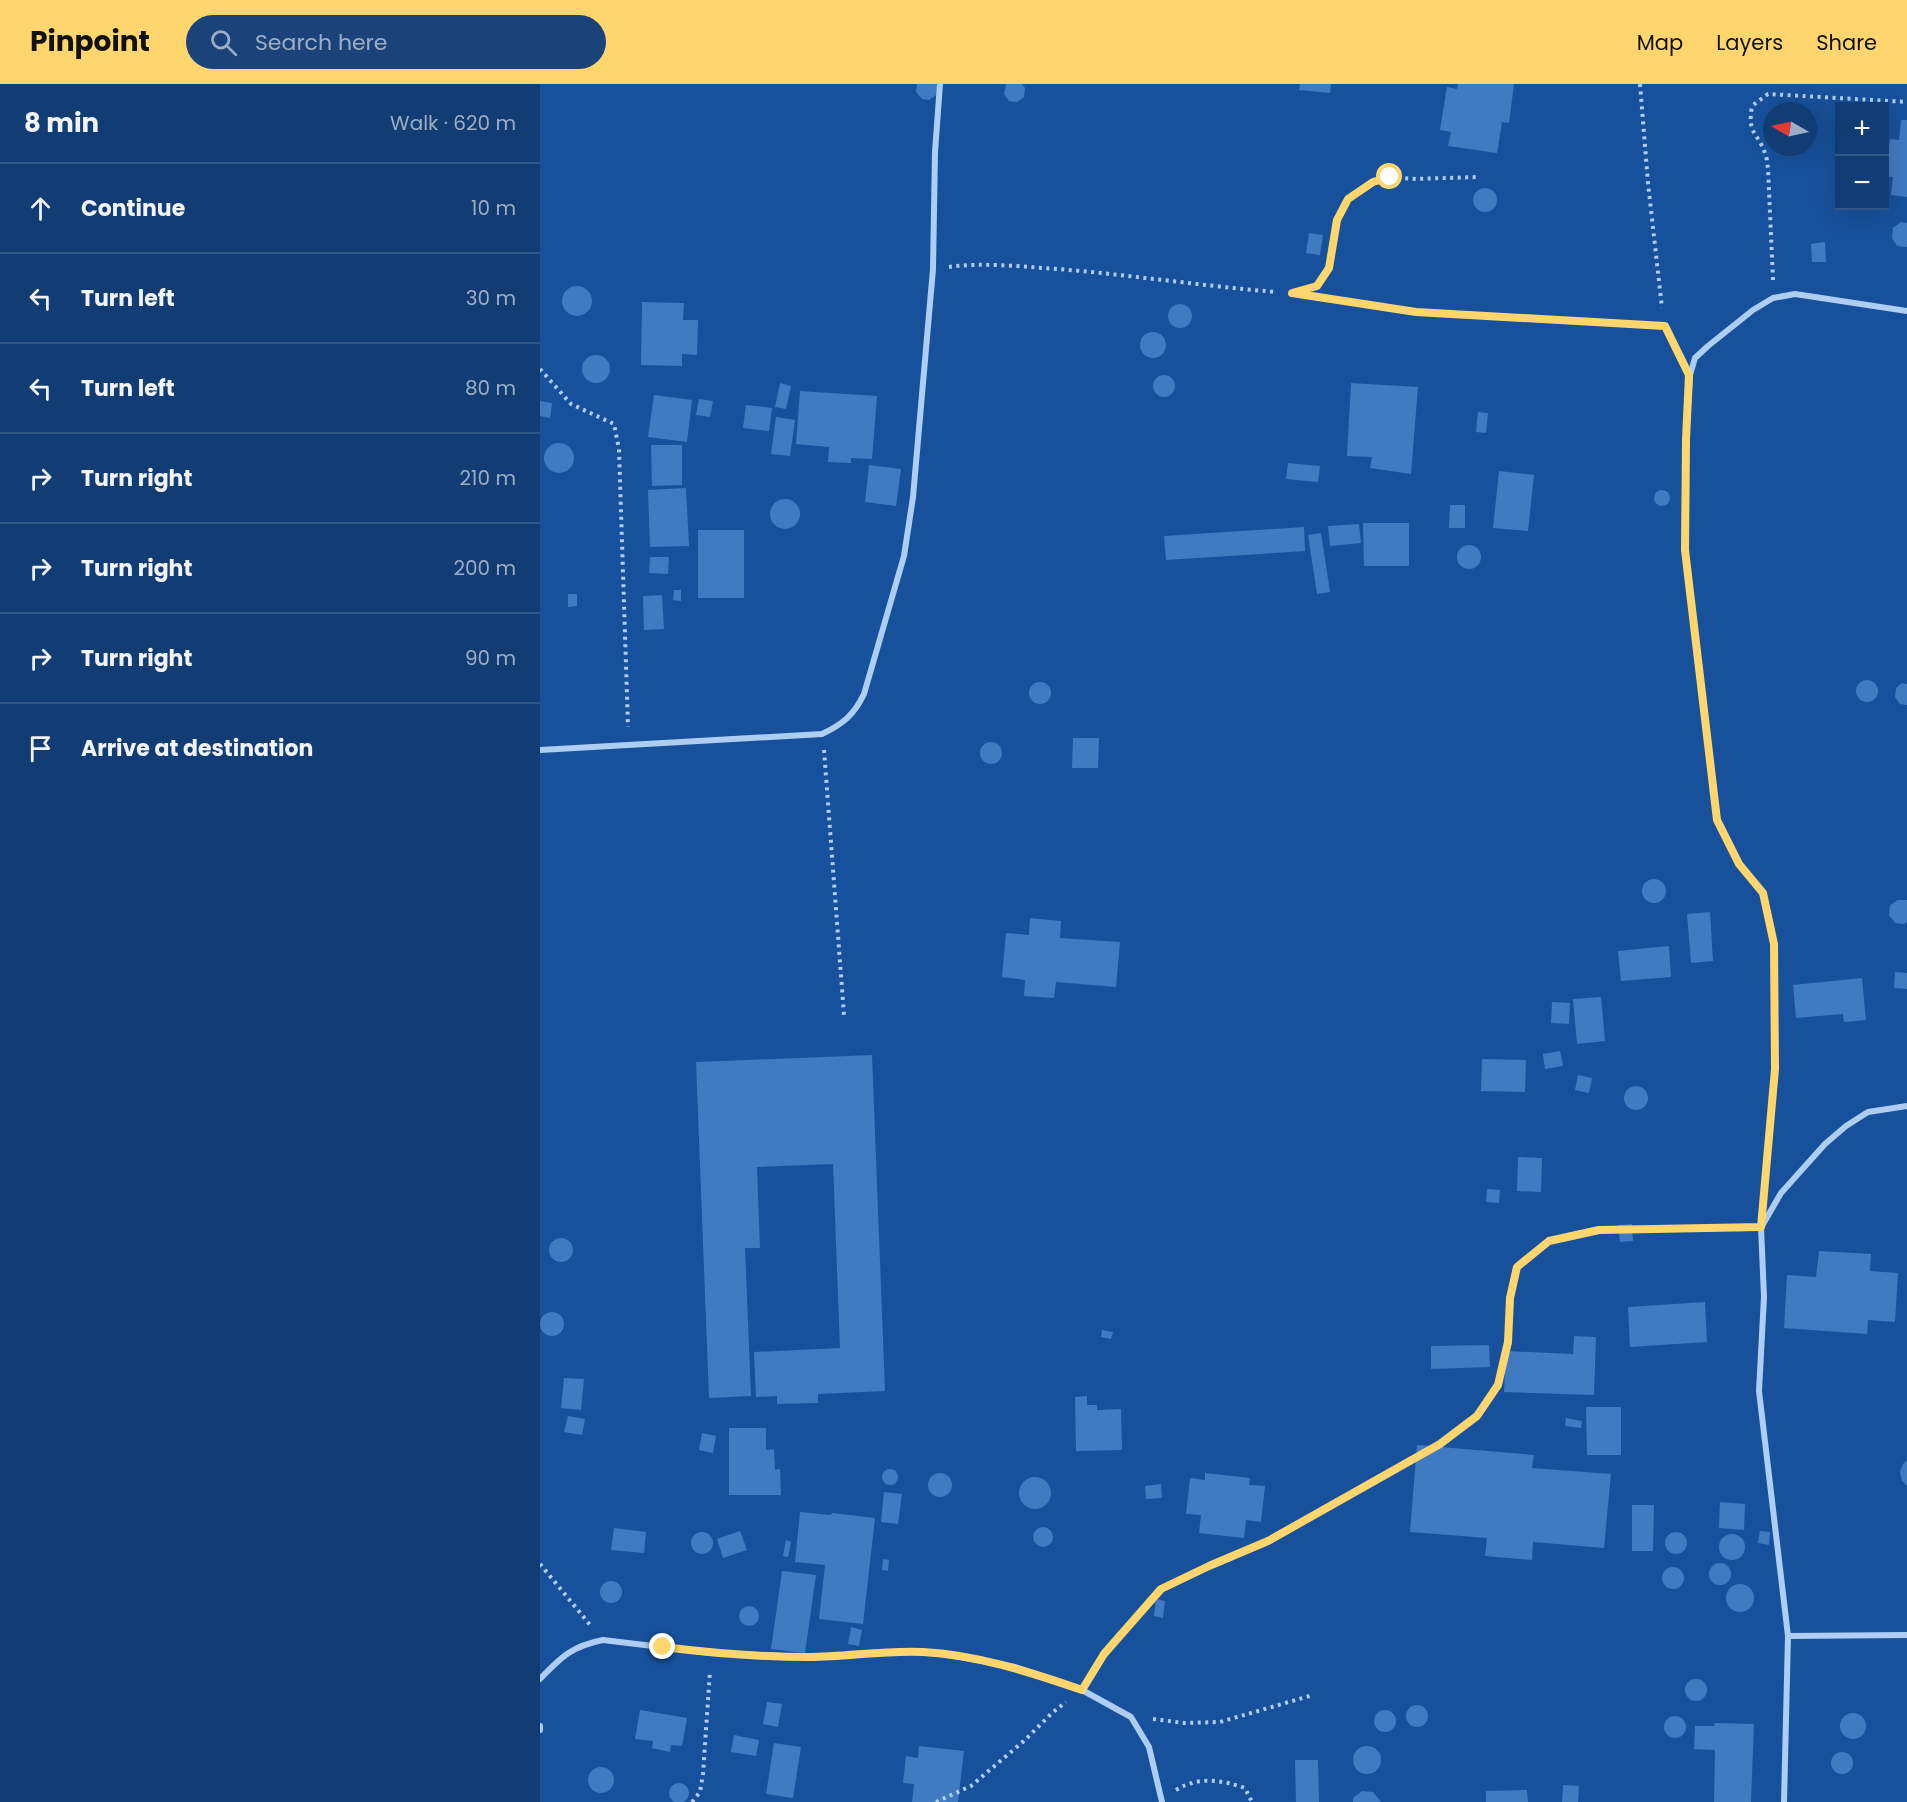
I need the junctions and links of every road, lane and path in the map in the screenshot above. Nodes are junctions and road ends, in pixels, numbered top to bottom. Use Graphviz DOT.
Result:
graph roads {
  1 [pos="940,84"];
  2 [pos="1640,84"];
  3 [pos="1907,102"];
  4 [pos="1476,177"];
  5 [pos="933,269"];
  6 [pos="1292,293"];
  7 [pos="1773,298"];
  8 [pos="1907,311"];
  9 [pos="1665,326"];
  10 [pos="540,369"];
  11 [pos="822,734"];
  12 [pos="629,745"];
  13 [pos="540,750"];
  14 [pos="844,1015"];
  15 [pos="1907,1106"];
  16 [pos="1761,1227"];
  17 [pos="540,1564"];
  18 [pos="1907,1635"];
  19 [pos="1788,1636"];
  20 [pos="603,1640"];
  21 [pos="711,1653"];
  22 [pos="540,1679"];
  23 [pos="1082,1690"];
  24 [pos="1313,1695"];
  25 [pos="1131,1717"];
  26 [pos="1163,1800"];
  27 [pos="692,1802"];
  28 [pos="936,1802"];
  29 [pos="1252,1802"];
  30 [pos="1784,1802"];
  1 -- 5 [label="street"];
  2 -- 9 [label="path"];
  3 -- 7 [label="path"];
  4 -- 6 [label="path"];
  5 -- 6 [label="path"];
  5 -- 11 [label="street"];
  6 -- 9 [label="street"];
  7 -- 8 [label="street"];
  7 -- 16 [label="street"];
  10 -- 12 [label="path"];
  11 -- 12 [label="street"];
  11 -- 14 [label="path"];
  12 -- 13 [label="street"];
  15 -- 16 [label="street"];
  16 -- 19 [label="street"];
  16 -- 23 [label="path"];
  17 -- 20 [label="path"];
  18 -- 19 [label="street"];
  19 -- 30 [label="street"];
  20 -- 21 [label="street"];
  20 -- 22 [label="street"];
  21 -- 23 [label="street"];
  21 -- 27 [label="path"];
  23 -- 25 [label="street"];
  23 -- 28 [label="path"];
  24 -- 25 [label="path"];
  25 -- 26 [label="street"];
  26 -- 29 [label="path"];
}
